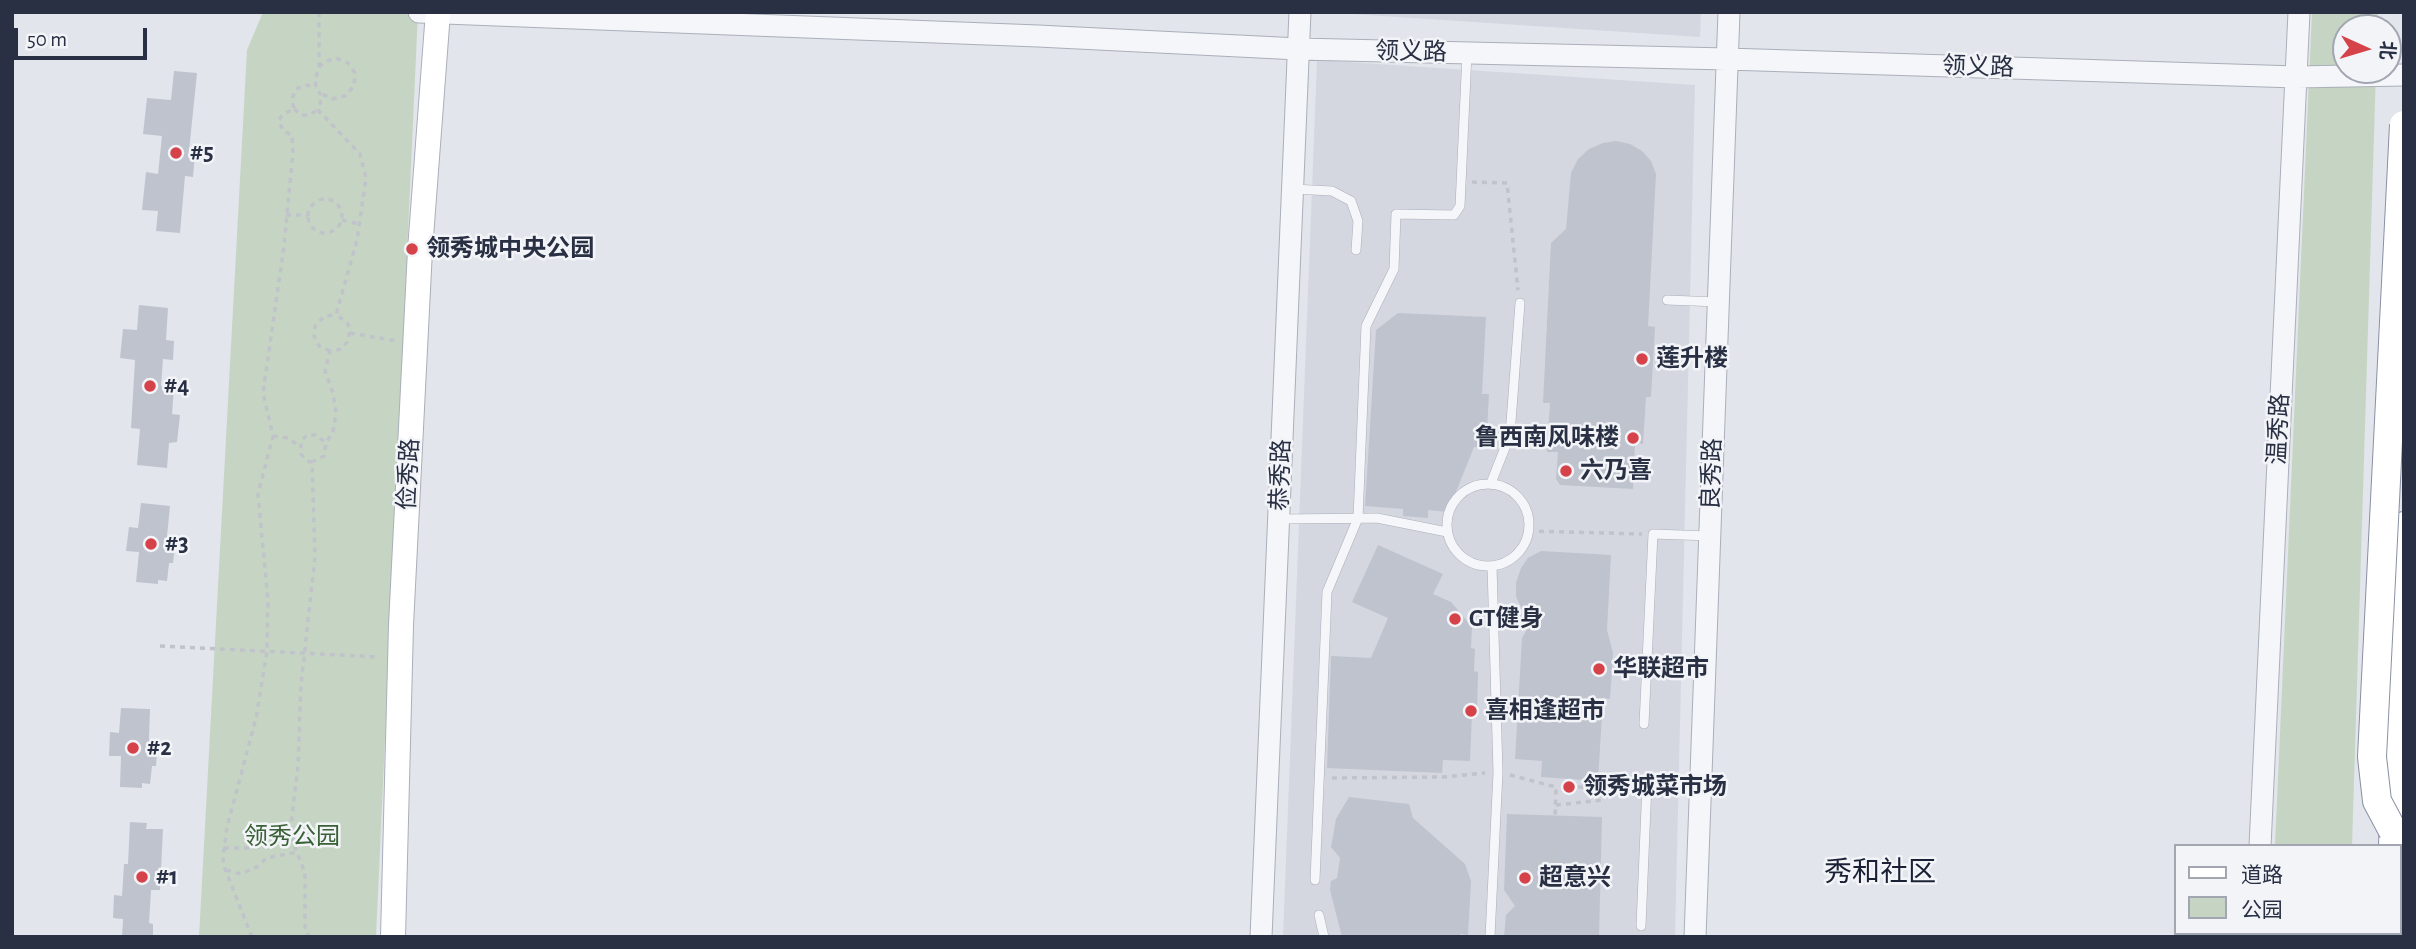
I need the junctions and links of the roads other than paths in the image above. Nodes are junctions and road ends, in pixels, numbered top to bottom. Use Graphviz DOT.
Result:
graph roads {
  1 [pos="1300,12"];
  2 [pos="1729,12"];
  3 [pos="2298,12"];
  4 [pos="432,13"];
  5 [pos="1298,49"];
  6 [pos="1467,53"];
  7 [pos="1727,59"];
  8 [pos="2404,75"];
  9 [pos="2296,77"];
  10 [pos="2404,125"];
  11 [pos="1293,189"];
  12 [pos="1356,250"];
  13 [pos="1667,300"];
  14 [pos="1718,302"];
  15 [pos="1520,303"];
  16 [pos="1491,483"];
  17 [pos="1358,518"];
  18 [pos="1279,519"];
  19 [pos="2404,526"];
  20 [pos="1447,532"];
  21 [pos="1710,536"];
  22 [pos="1492,566"];
  23 [pos="1644,724"];
  24 [pos="1701,785"];
  25 [pos="2393,838"];
  26 [pos="2260,844"];
  27 [pos="1315,880"];
  28 [pos="1319,915"];
  29 [pos="1641,926"];
  30 [pos="394,937"];
  31 [pos="1261,937"];
  32 [pos="1324,937"];
  33 [pos="1490,937"];
  34 [pos="1695,937"];
  1 -- 5 [label="street, 恭秀路"];
  2 -- 7 [label="street, 良秀路"];
  3 -- 9 [label="street, 温秀路"];
  4 -- 5 [label="street, 领义路"];
  4 -- 30 [label="main road, 俭秀路"];
  5 -- 6 [label="street, 领义路"];
  5 -- 11 [label="street, 恭秀路"];
  6 -- 7 [label="street, 领义路"];
  6 -- 17 [label="lane"];
  7 -- 9 [label="street, 领义路"];
  7 -- 14 [label="street, 良秀路"];
  8 -- 9 [label="street, 领义路"];
  9 -- 26 [label="street, 温秀路"];
  10 -- 25 [label="highway, bridge"];
  11 -- 12 [label="lane"];
  11 -- 18 [label="street, 恭秀路"];
  13 -- 14 [label="lane"];
  14 -- 21 [label="street, 良秀路"];
  15 -- 16 [label="lane"];
  16 -- 20 [label="lane"];
  16 -- 22 [label="lane"];
  17 -- 18 [label="lane"];
  17 -- 20 [label="lane"];
  17 -- 27 [label="lane"];
  18 -- 31 [label="street, 恭秀路"];
  19 -- 25 [label="highway"];
  20 -- 22 [label="lane"];
  21 -- 23 [label="lane"];
  21 -- 24 [label="street, 良秀路"];
  22 -- 33 [label="lane"];
  24 -- 29 [label="lane"];
  24 -- 34 [label="street, 良秀路"];
  28 -- 32 [label="lane"];
}
